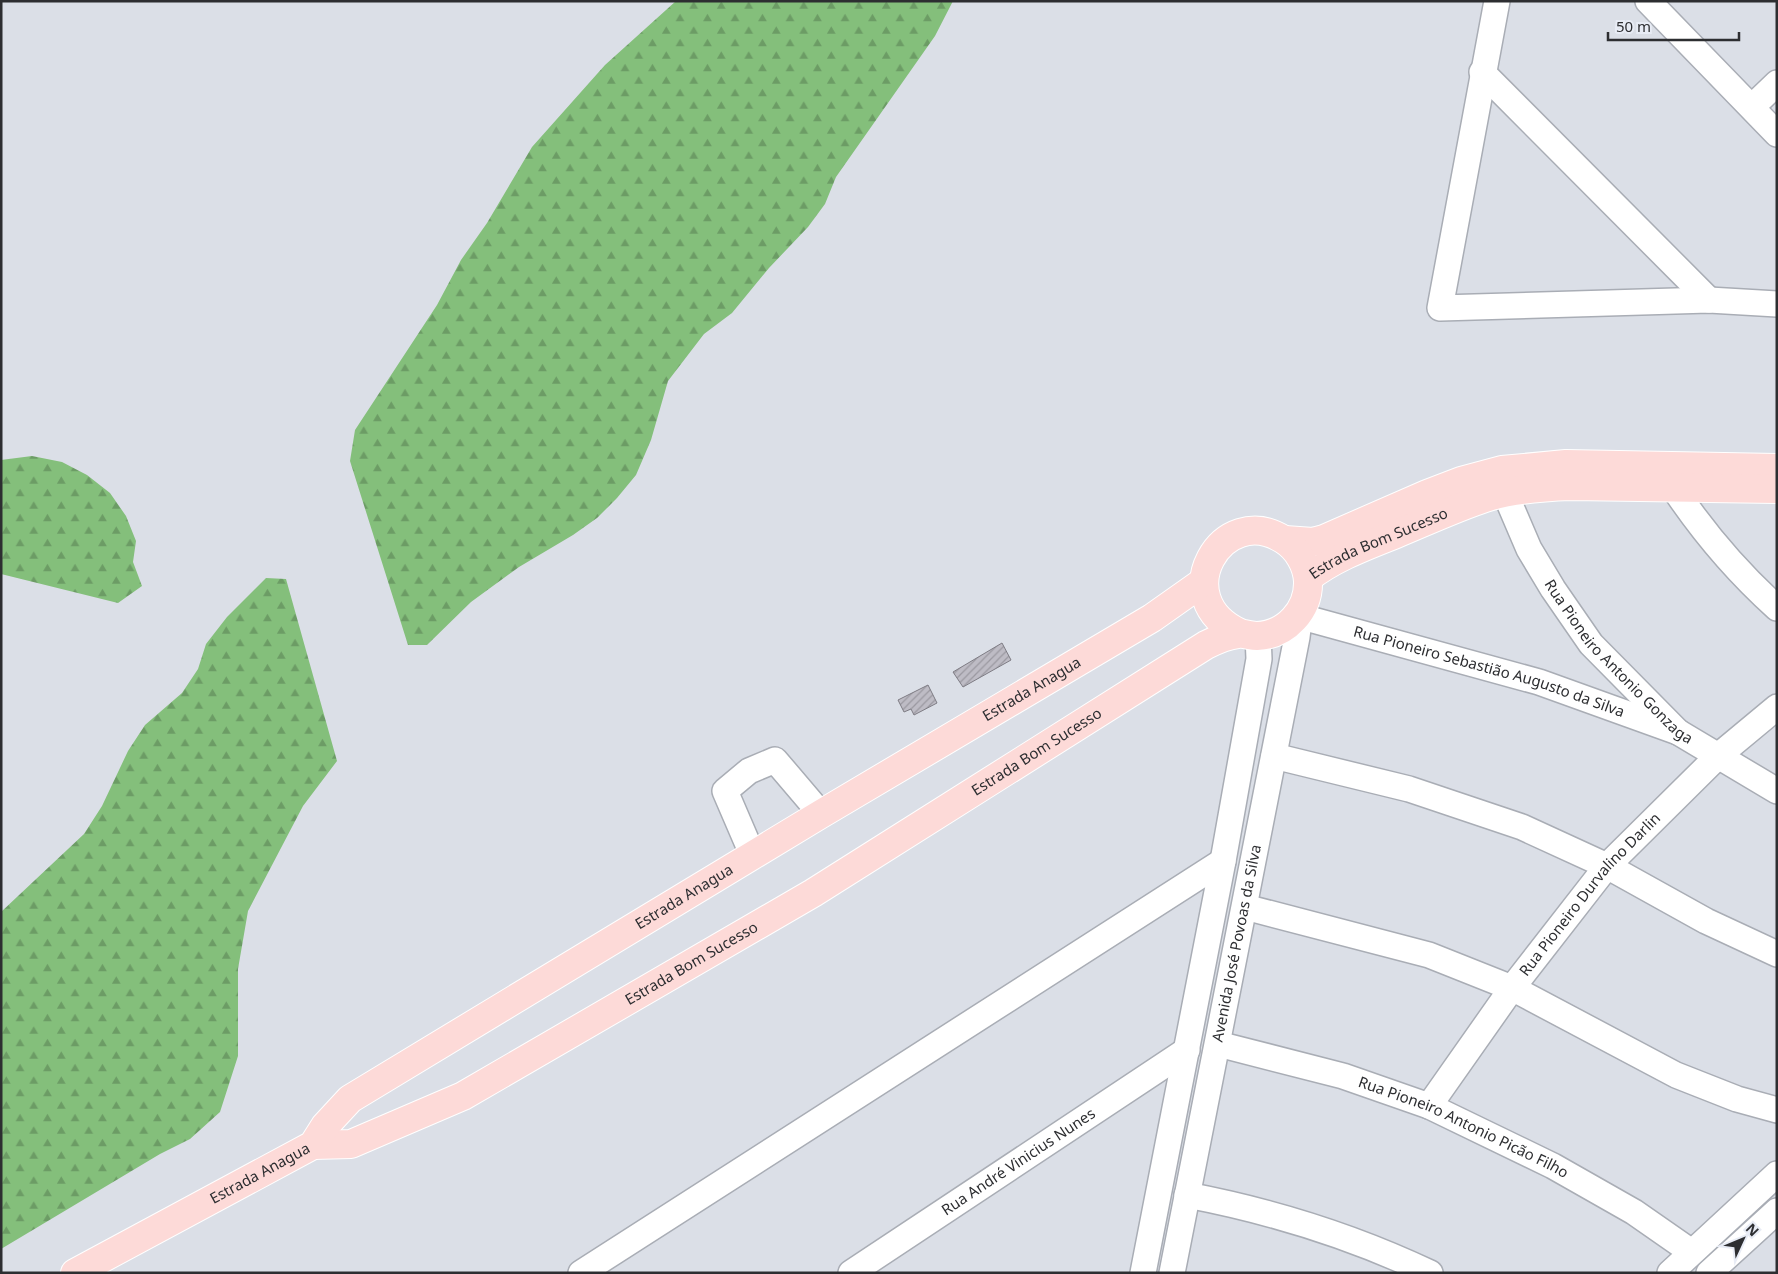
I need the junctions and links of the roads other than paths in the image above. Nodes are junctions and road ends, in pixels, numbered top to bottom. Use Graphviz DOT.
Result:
graph roads {
  1 [pos="1497,1"];
  2 [pos="1648,1"];
  3 [pos="1482,72"];
  4 [pos="1777,83"];
  5 [pos="1752,107"];
  6 [pos="1777,134"];
  7 [pos="1709,300"];
  8 [pos="1777,304"];
  9 [pos="1777,468"];
  10 [pos="1673,487"];
  11 [pos="1777,489"];
  12 [pos="1505,493"];
  13 [pos="1381,528"];
  14 [pos="1285,540"];
  15 [pos="1308,578"];
  16 [pos="1203,582"];
  17 [pos="1777,608"];
  18 [pos="1300,612"];
  19 [pos="1249,635"];
  20 [pos="1777,707"];
  21 [pos="1678,732"];
  22 [pos="1274,756"];
  23 [pos="1718,756"];
  24 [pos="1777,791"];
  25 [pos="821,814"];
  26 [pos="753,856"];
  27 [pos="1224,861"];
  28 [pos="1607,866"];
  29 [pos="1245,906"];
  30 [pos="1777,954"];
  31 [pos="1512,988"];
  32 [pos="1218,1044"];
  33 [pos="1186,1050"];
  34 [pos="1429,1106"];
  35 [pos="1777,1110"];
  36 [pos="313,1144"];
  37 [pos="1777,1174"];
  38 [pos="1754,1194"];
  39 [pos="1187,1195"];
  40 [pos="1774,1213"];
  41 [pos="1690,1252"];
  42 [pos="1138,1269"];
  43 [pos="584,1272"];
  44 [pos="75,1273"];
  45 [pos="851,1273"];
  46 [pos="1172,1273"];
  47 [pos="1430,1273"];
  48 [pos="1670,1273"];
  49 [pos="1709,1273"];
  1 -- 3 [label="street"];
  2 -- 5 [label="street"];
  3 -- 7 [label="street"];
  3 -- 7 [label="street"];
  4 -- 5 [label="street"];
  5 -- 6 [label="street"];
  7 -- 8 [label="street"];
  9 -- 13 [label="main road, Estrada Bom Sucesso"];
  10 -- 11 [label="main road, Estrada Bom Sucesso"];
  10 -- 12 [label="main road, Estrada Bom Sucesso"];
  10 -- 17 [label="street"];
  12 -- 13 [label="main road, Estrada Bom Sucesso"];
  12 -- 21 [label="street, Rua Pioneiro Antonio Gonzaga"];
  13 -- 14 [label="main road, Estrada Bom Sucesso"];
  13 -- 15 [label="main road, Estrada Bom Sucesso"];
  14 -- 15 [label="main road"];
  14 -- 16 [label="main road"];
  15 -- 18 [label="main road, Estrada Bom Sucesso"];
  16 -- 19 [label="main road"];
  16 -- 25 [label="main road, Estrada Anagua"];
  18 -- 19 [label="main road, Estrada Bom Sucesso"];
  18 -- 21 [label="street, Rua Pioneiro Sebastião Augusto da Silva"];
  18 -- 22 [label="street, Avenida José Povoas da Silva"];
  19 -- 27 [label="street, Avenida José Povoas da Silva"];
  19 -- 36 [label="main road, Estrada Bom Sucesso"];
  20 -- 23 [label="street, Rua Pioneiro Durvalino Darlin"];
  21 -- 23 [label="street, Rua Pioneiro Antonio Gonzaga"];
  22 -- 28 [label="street"];
  22 -- 29 [label="street, Avenida José Povoas da Silva"];
  23 -- 24 [label="street, Rua Pioneiro Antonio Gonzaga"];
  23 -- 28 [label="street, Rua Pioneiro Durvalino Darlin"];
  25 -- 26 [label="main road, Estrada Anagua"];
  25 -- 26 [label="street"];
  26 -- 36 [label="main road, Estrada Anagua"];
  27 -- 33 [label="street, Avenida José Povoas da Silva"];
  27 -- 43 [label="street"];
  28 -- 30 [label="street"];
  28 -- 31 [label="street, Rua Pioneiro Durvalino Darlin"];
  29 -- 31 [label="street"];
  29 -- 32 [label="street, Avenida José Povoas da Silva"];
  31 -- 34 [label="street, Rua Pioneiro Durvalino Darlin"];
  31 -- 35 [label="street"];
  32 -- 34 [label="street, Rua Pioneiro Antonio Picão Filho"];
  32 -- 39 [label="street, Avenida José Povoas da Silva"];
  33 -- 42 [label="street, Avenida José Povoas da Silva"];
  33 -- 45 [label="street, Rua André Vinicius Nunes"];
  34 -- 41 [label="street, Rua Pioneiro Antonio Picão Filho"];
  36 -- 44 [label="main road, Estrada Anagua"];
  37 -- 38 [label="street"];
  38 -- 40 [label="street"];
  38 -- 41 [label="street"];
  39 -- 46 [label="street, Avenida José Povoas da Silva"];
  39 -- 47 [label="street"];
  40 -- 49 [label="street"];
  41 -- 48 [label="street"];
}
